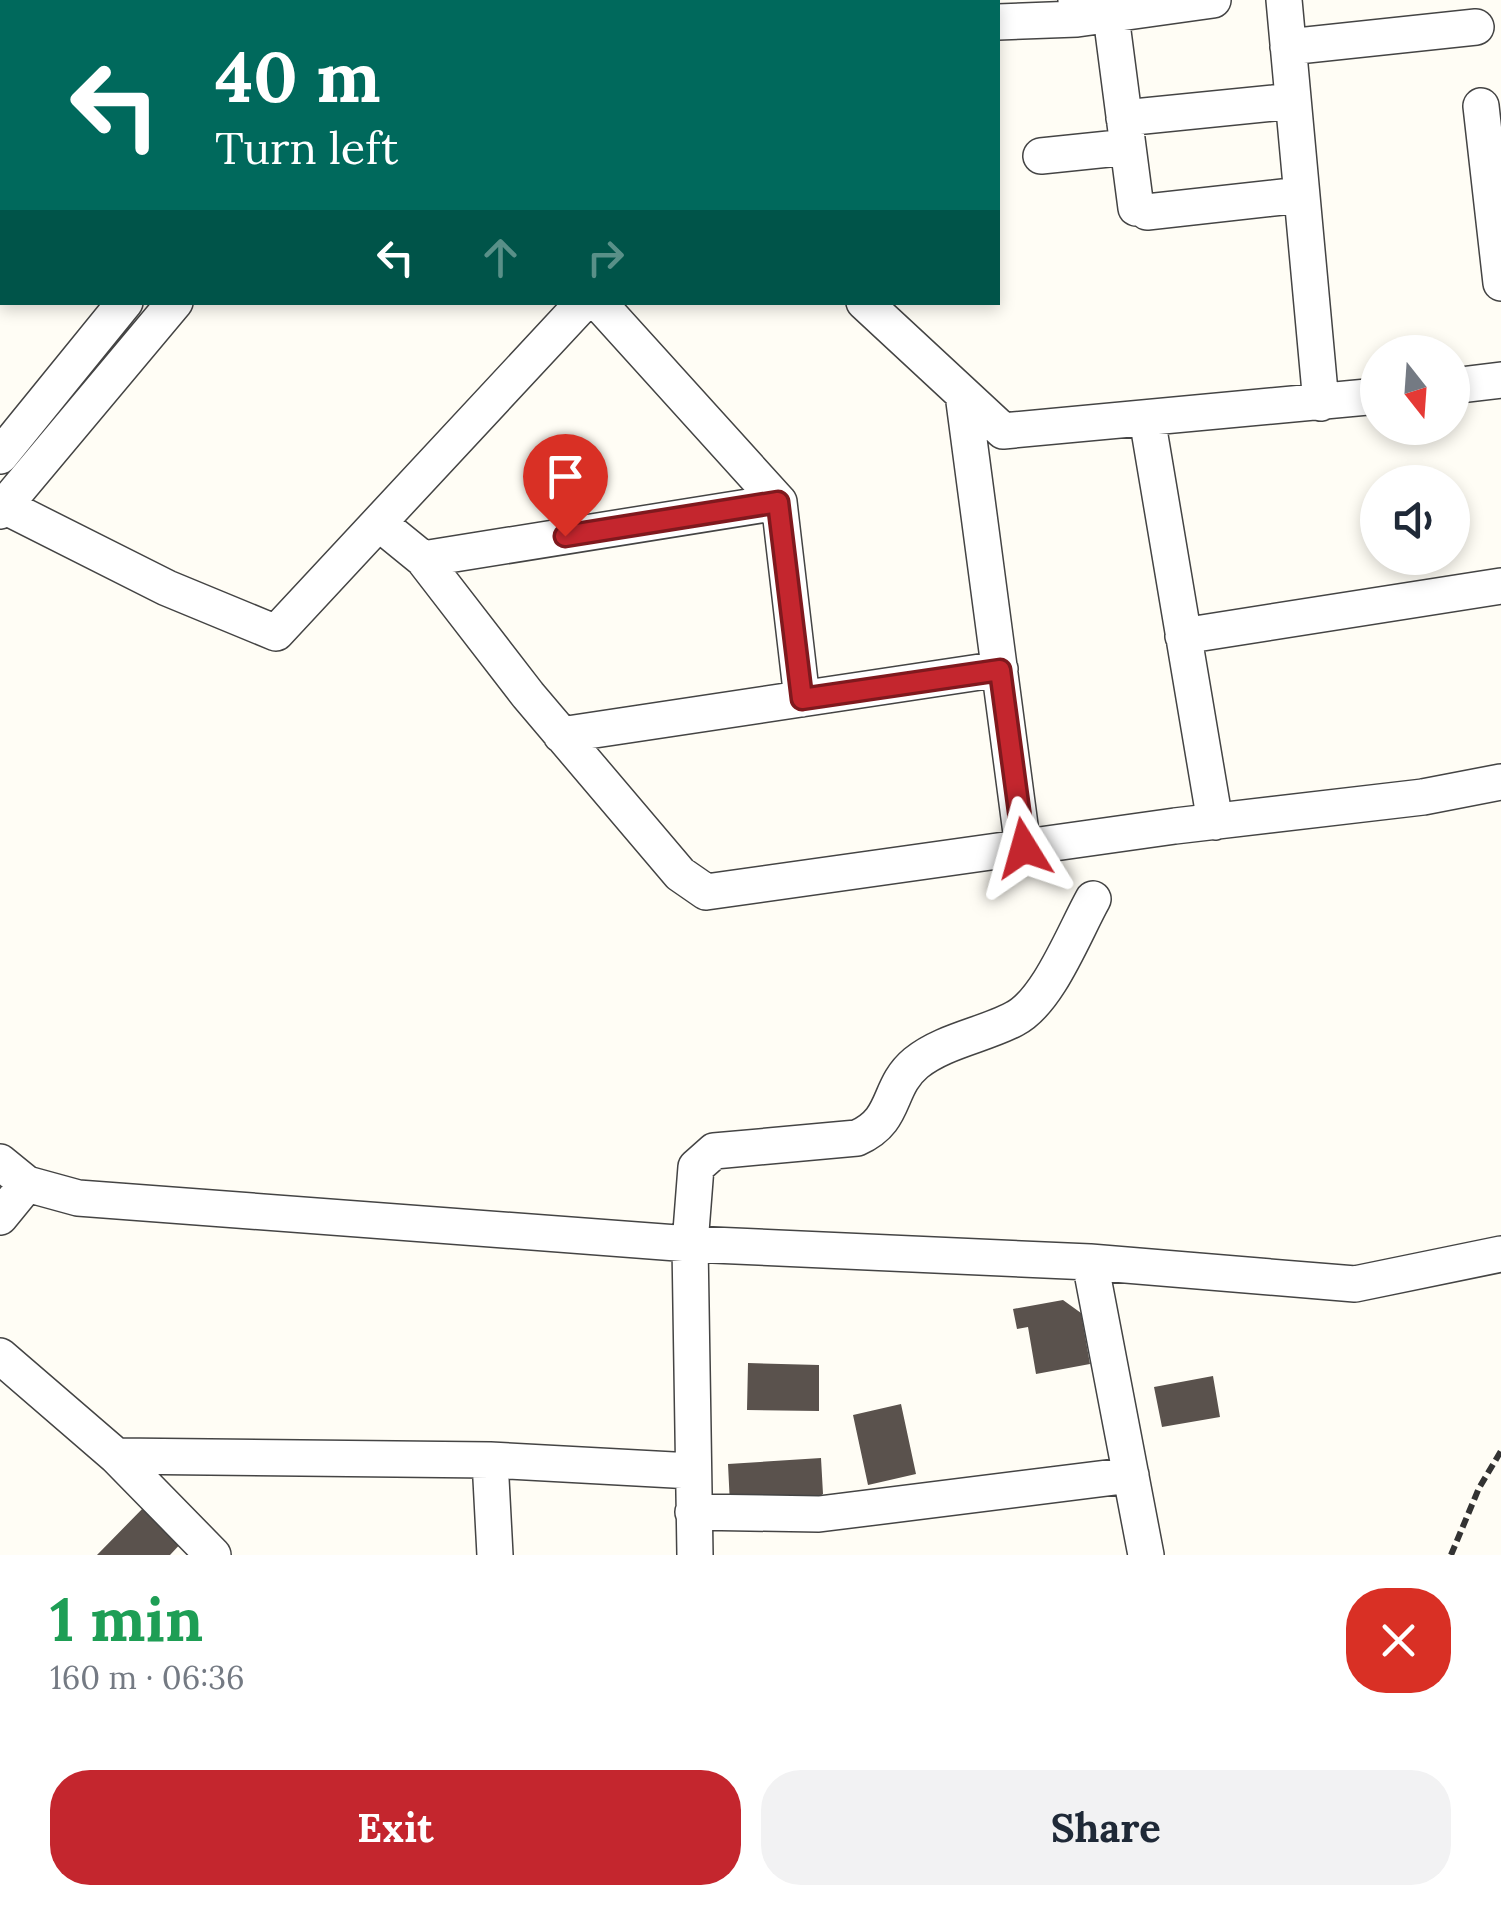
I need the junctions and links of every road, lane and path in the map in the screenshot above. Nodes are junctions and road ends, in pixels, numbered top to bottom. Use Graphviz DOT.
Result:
graph roads {
  1 [pos="1284,0"];
  2 [pos="1204,1"];
  3 [pos="1088,12"];
  4 [pos="1000,22"];
  5 [pos="1476,27"];
  6 [pos="1288,47"];
  7 [pos="1293,100"];
  8 [pos="1481,106"];
  9 [pos="1126,132"];
  10 [pos="1041,156"];
  11 [pos="1301,195"];
  12 [pos="1501,282"];
  13 [pos="123,305"];
  14 [pos="172,305"];
  15 [pos="581,305"];
  16 [pos="601,305"];
  17 [pos="867,305"];
  18 [pos="1501,380"];
  19 [pos="1470,384"];
  20 [pos="962,394"];
  21 [pos="1360,399"];
  22 [pos="1322,404"];
  23 [pos="1147,418"];
  24 [pos="0,456"];
  25 [pos="778,502"];
  26 [pos="2,508"];
  27 [pos="380,524"];
  28 [pos="422,559"];
  29 [pos="1501,586"];
  30 [pos="1183,636"];
  31 [pos="1000,670"];
  32 [pos="802,699"];
  33 [pos="562,734"];
  34 [pos="1501,782"];
  35 [pos="1215,822"];
  36 [pos="1024,848"];
  37 [pos="1092,899"];
  38 [pos="13,1173"];
  39 [pos="0,1217"];
  40 [pos="690,1244"];
  41 [pos="1090,1262"];
  42 [pos="1495,1265"];
  43 [pos="0,1356"];
  44 [pos="1501,1451"];
  45 [pos="116,1456"];
  46 [pos="490,1460"];
  47 [pos="692,1471"];
  48 [pos="1131,1476"];
  49 [pos="693,1512"];
  50 [pos="213,1555"];
  51 [pos="495,1555"];
  52 [pos="694,1555"];
  53 [pos="1146,1555"];
  54 [pos="1451,1555"];
  1 -- 6 [label="street"];
  2 -- 3 [label="street"];
  3 -- 4 [label="street"];
  3 -- 9 [label="street"];
  5 -- 6 [label="street"];
  6 -- 7 [label="street"];
  7 -- 9 [label="street"];
  7 -- 11 [label="street"];
  8 -- 12 [label="street"];
  9 -- 10 [label="street"];
  9 -- 11 [label="street"];
  11 -- 22 [label="street"];
  13 -- 24 [label="street"];
  14 -- 26 [label="street"];
  15 -- 27 [label="street"];
  16 -- 25 [label="street"];
  17 -- 20 [label="street"];
  18 -- 19 [label="street"];
  20 -- 23 [label="street"];
  20 -- 31 [label="street"];
  21 -- 22 [label="street"];
  22 -- 23 [label="street"];
  23 -- 30 [label="street"];
  25 -- 28 [label="street"];
  25 -- 32 [label="street"];
  26 -- 27 [label="street"];
  27 -- 28 [label="street"];
  28 -- 33 [label="street"];
  29 -- 30 [label="street"];
  30 -- 35 [label="street"];
  31 -- 32 [label="street"];
  31 -- 36 [label="street"];
  32 -- 33 [label="street"];
  33 -- 36 [label="street"];
  34 -- 35 [label="street"];
  35 -- 36 [label="street"];
  37 -- 40 [label="street"];
  38 -- 39 [label="street"];
  38 -- 40 [label="street"];
  40 -- 41 [label="street"];
  40 -- 47 [label="street"];
  41 -- 42 [label="street"];
  41 -- 48 [label="street"];
  43 -- 45 [label="street"];
  44 -- 54 [label="path"];
  45 -- 46 [label="street"];
  45 -- 50 [label="street"];
  46 -- 47 [label="street"];
  46 -- 51 [label="street"];
  47 -- 49 [label="street"];
  48 -- 49 [label="street"];
  48 -- 53 [label="street"];
  49 -- 52 [label="street"];
}
